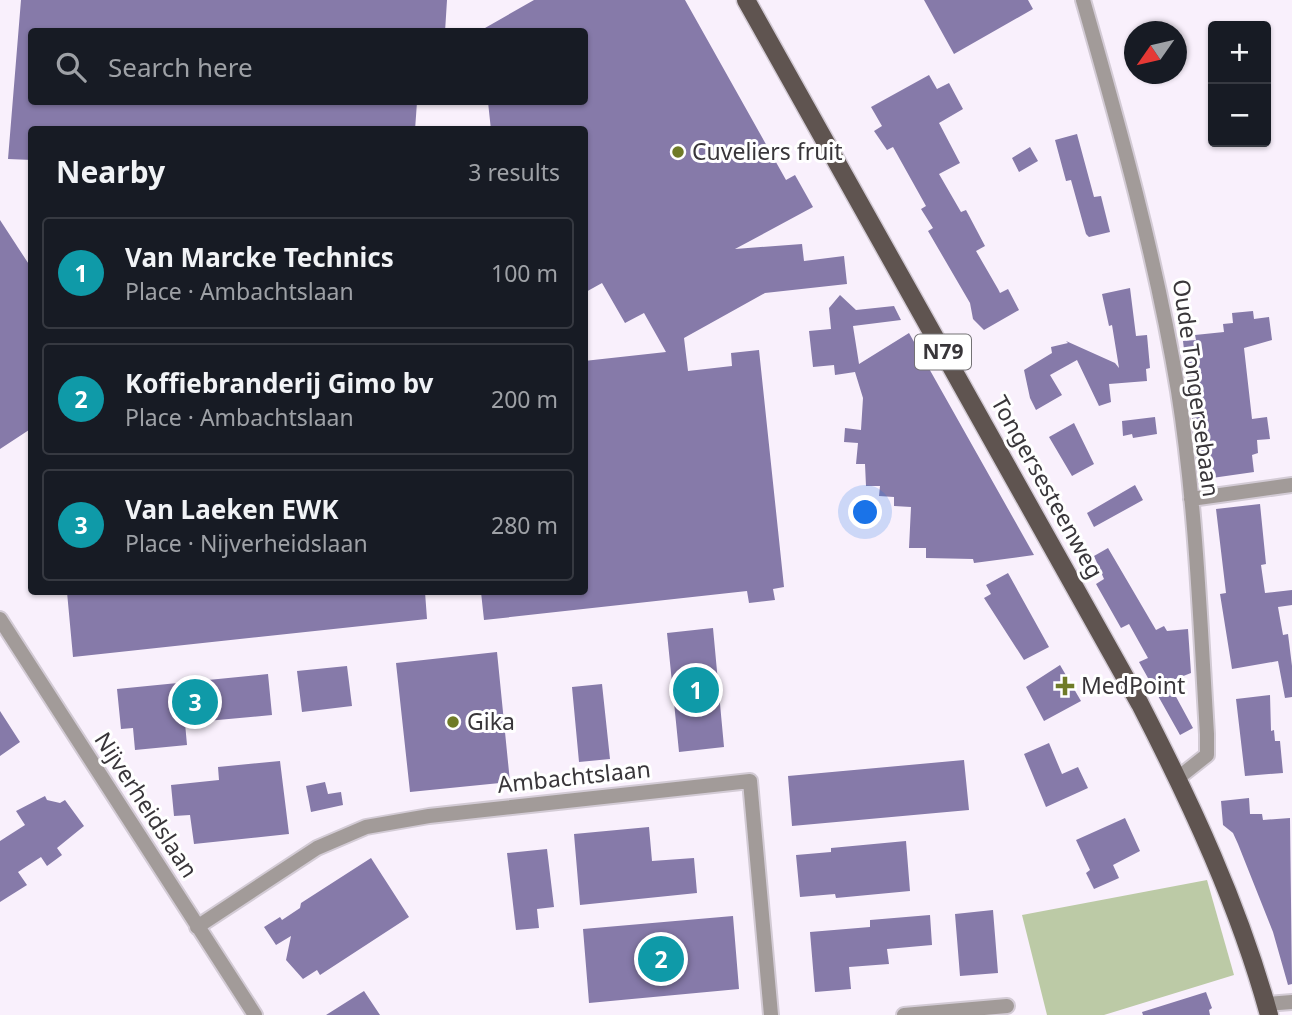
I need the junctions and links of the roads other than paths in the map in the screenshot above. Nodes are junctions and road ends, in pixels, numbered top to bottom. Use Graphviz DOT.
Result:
graph roads {
  1 [pos="746,0"];
  2 [pos="1083,0"];
  3 [pos="1292,485"];
  4 [pos="1191,499"];
  5 [pos="0,619"];
  6 [pos="1178,778"];
  7 [pos="198,927"];
  8 [pos="1292,1002"];
  9 [pos="1007,1006"];
  10 [pos="1267,1010"];
  11 [pos="255,1015"];
  12 [pos="771,1015"];
  13 [pos="904,1015"];
  1 -- 6 [label="main road, Tongersesteenweg / N79"];
  2 -- 4 [label="street, Oude Tongersebaan"];
  3 -- 4 [label="street"];
  4 -- 6 [label="street, Oude Tongersebaan"];
  5 -- 7 [label="street, Nijverheidslaan"];
  6 -- 10 [label="main road, Tongersesteenweg / N79"];
  7 -- 11 [label="street, Nijverheidslaan"];
  7 -- 12 [label="street, Ambachtslaan"];
  8 -- 10 [label="street"];
  9 -- 13 [label="street"];
}
